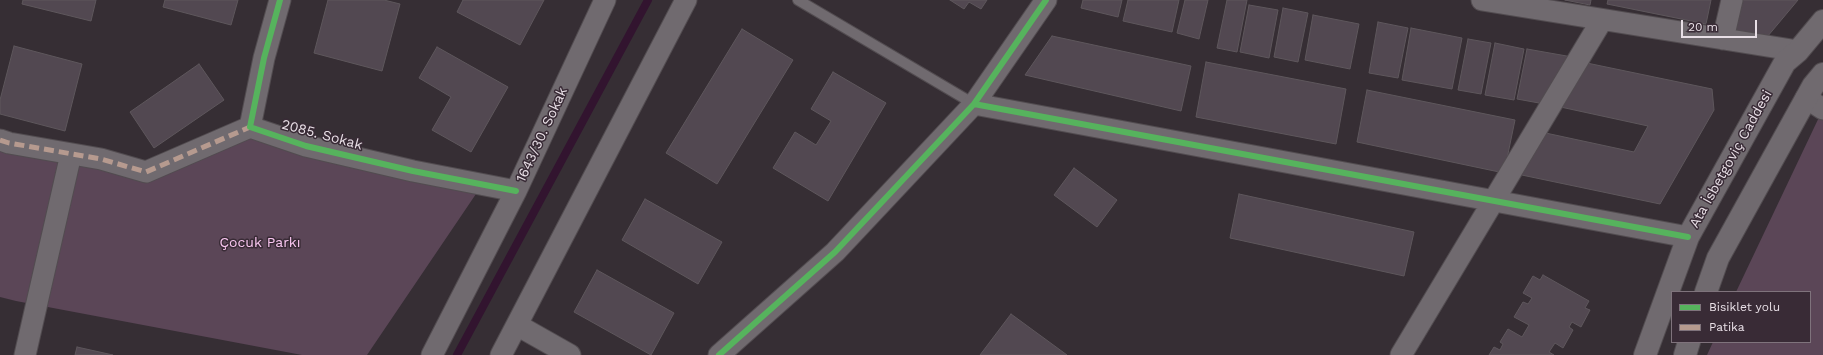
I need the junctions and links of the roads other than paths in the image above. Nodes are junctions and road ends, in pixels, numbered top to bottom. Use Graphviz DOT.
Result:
graph roads {
  1 [pos="280,0"];
  2 [pos="605,0"];
  3 [pos="686,0"];
  4 [pos="798,0"];
  5 [pos="1046,0"];
  6 [pos="1482,0"];
  7 [pos="1732,0"];
  8 [pos="1602,20"];
  9 [pos="1823,21"];
  10 [pos="1723,39"];
  11 [pos="1798,51"];
  12 [pos="1823,74"];
  13 [pos="974,104"];
  14 [pos="1815,104"];
  15 [pos="250,127"];
  16 [pos="0,140"];
  17 [pos="71,154"];
  18 [pos="516,191"];
  19 [pos="1492,201"];
  20 [pos="1688,237"];
  21 [pos="1706,291"];
  22 [pos="517,326"];
  23 [pos="1689,343"];
  24 [pos="25,355"];
  25 [pos="432,355"];
  26 [pos="501,355"];
  27 [pos="570,355"];
  28 [pos="719,355"];
  29 [pos="1401,355"];
  30 [pos="1645,355"];
  31 [pos="1685,355"];
  1 -- 15 [label="street"];
  2 -- 18 [label="street, 1643/30. Sokak"];
  3 -- 22 [label="street"];
  4 -- 13 [label="lane"];
  5 -- 13 [label="street"];
  6 -- 8 [label="street"];
  7 -- 10 [label="street"];
  8 -- 10 [label="street"];
  8 -- 19 [label="street"];
  9 -- 11 [label="main road, Ata İsbetgoviç Caddesi"];
  10 -- 11 [label="street"];
  11 -- 20 [label="main road, Ata İsbetgoviç Caddesi"];
  12 -- 14 [label="main road"];
  13 -- 19 [label="street"];
  13 -- 28 [label="street"];
  14 -- 21 [label="main road"];
  15 -- 17 [label="street"];
  15 -- 18 [label="street, 2085. Sokak"];
  16 -- 17 [label="street"];
  17 -- 24 [label="street"];
  18 -- 25 [label="street, 1643/30. Sokak"];
  19 -- 20 [label="street"];
  19 -- 29 [label="street"];
  20 -- 30 [label="main road, Ata İsbetgoviç Caddesi"];
  22 -- 26 [label="street"];
  22 -- 27 [label="street"];
  23 -- 31 [label="main road"];
}
